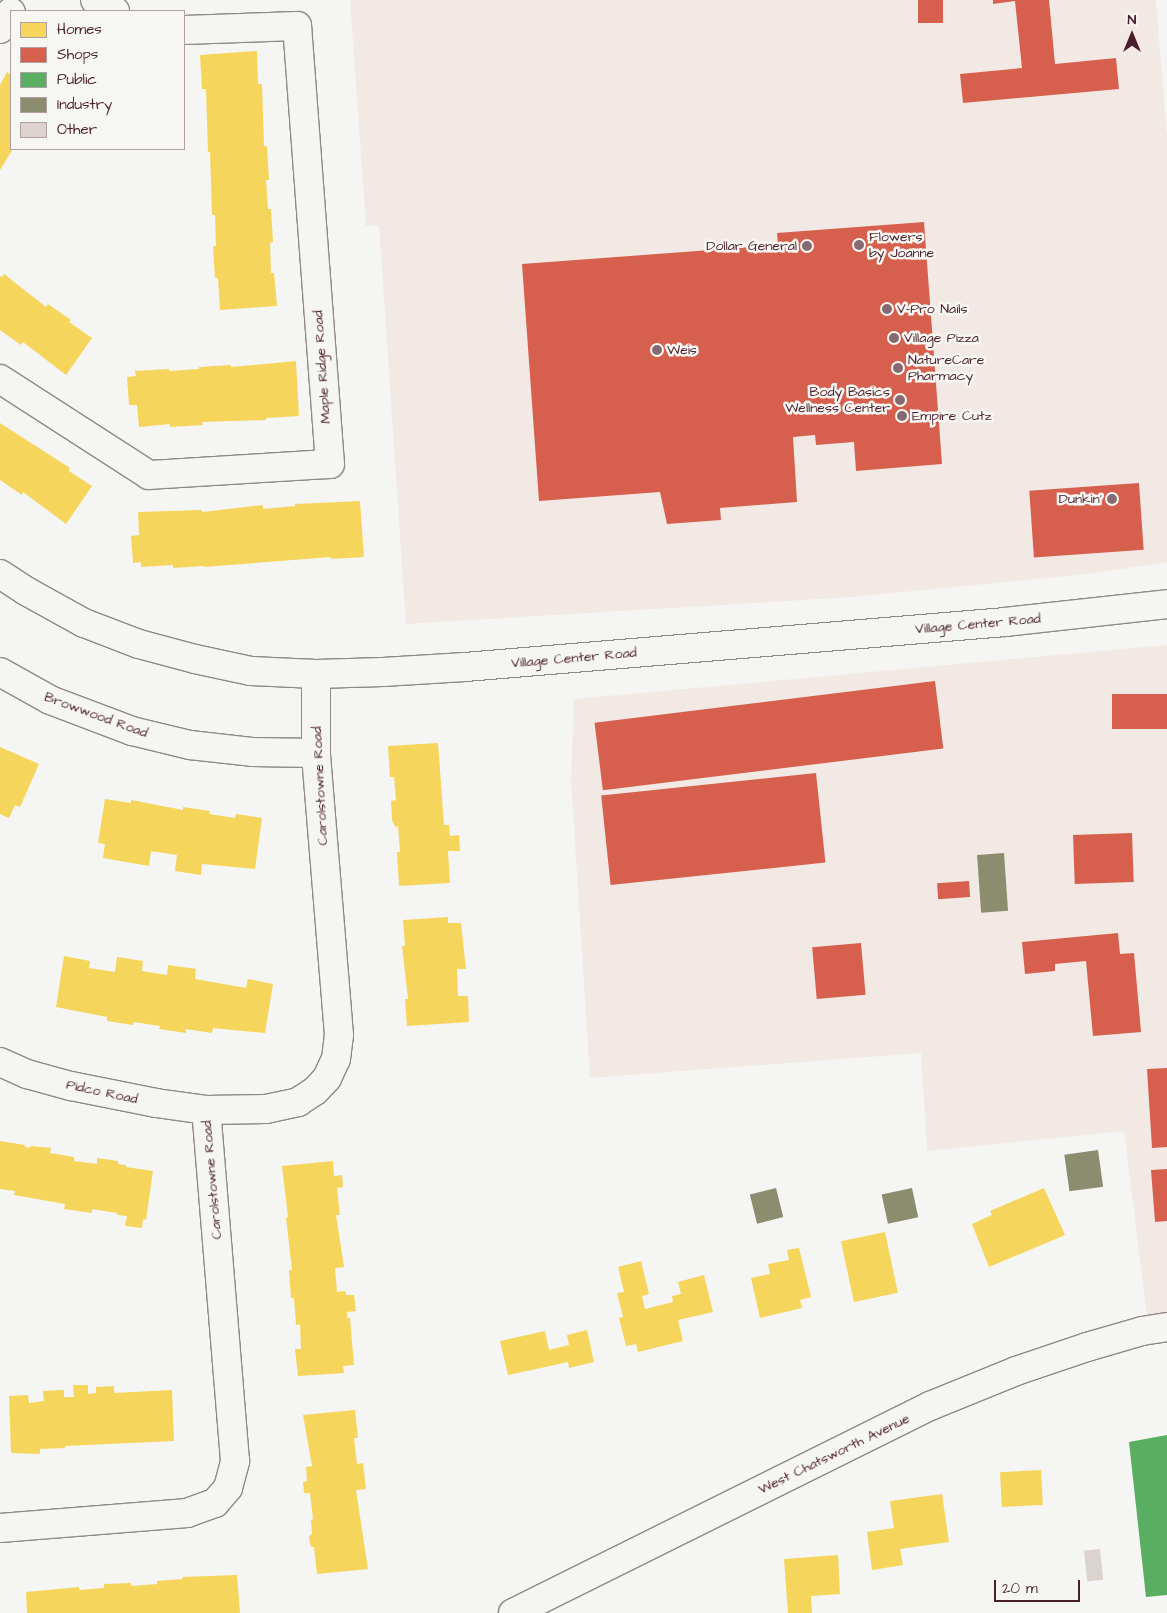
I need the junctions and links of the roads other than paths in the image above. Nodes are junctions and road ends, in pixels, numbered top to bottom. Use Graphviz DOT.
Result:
graph roads {
  1 [pos="95,0"];
  2 [pos="113,10"];
  3 [pos="10,15"];
  4 [pos="0,29"];
  5 [pos="185,30"];
  6 [pos="0,379"];
  7 [pos="0,574"];
  8 [pos="1167,604"];
  9 [pos="0,672"];
  10 [pos="316,674"];
  11 [pos="316,753"];
  12 [pos="0,1062"];
  13 [pos="206,1110"];
  14 [pos="1167,1326"];
  15 [pos="0,1528"];
  16 [pos="514,1613"];
  1 -- 2 [label="street"];
  3 -- 4 [label="street"];
  5 -- 6 [label="street, Maple Ridge Road"];
  7 -- 10 [label="street, Village Center Road"];
  8 -- 10 [label="street, Village Center Road"];
  9 -- 11 [label="street, Browwood Road"];
  10 -- 11 [label="street, Carolstowne Road"];
  11 -- 13 [label="street, Carolstowne Road"];
  12 -- 13 [label="street, Pidco Road"];
  13 -- 15 [label="street, Carolstowne Road"];
  14 -- 16 [label="street, West Chatsworth Avenue"];
}
